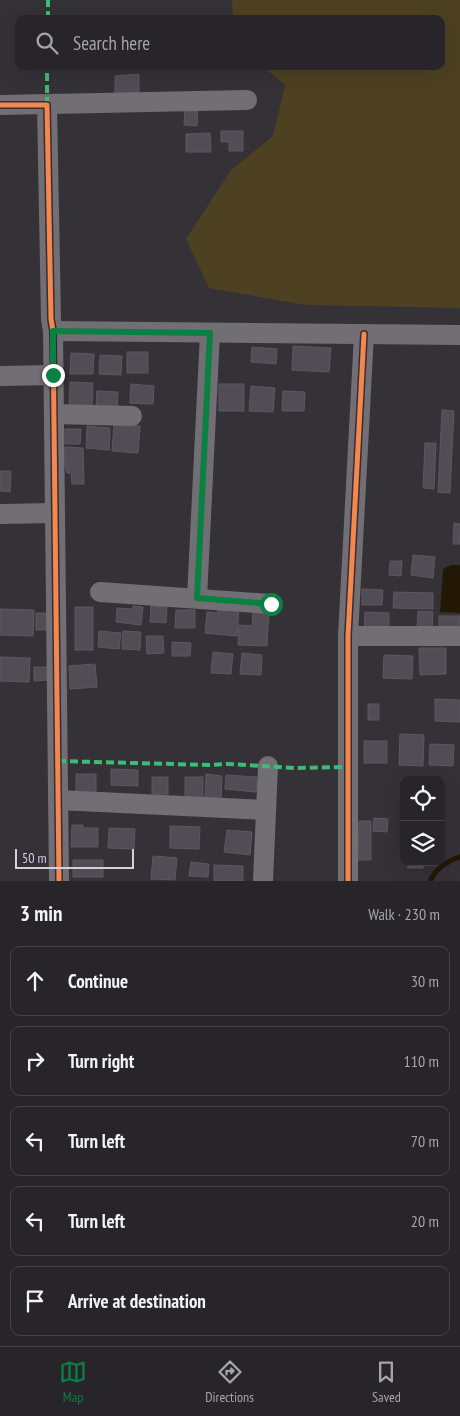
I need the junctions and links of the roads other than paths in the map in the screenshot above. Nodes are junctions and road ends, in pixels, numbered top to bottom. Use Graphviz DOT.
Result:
graph roads {
  1 [pos="247,100"];
  2 [pos="0,105"];
  3 [pos="47,105"];
  4 [pos="53,331"];
  5 [pos="210,333"];
  6 [pos="364,334"];
  7 [pos="460,335"];
  8 [pos="53,375"];
  9 [pos="0,376"];
  10 [pos="54,414"];
  11 [pos="132,416"];
  12 [pos="55,513"];
  13 [pos="0,514"];
  14 [pos="100,592"];
  15 [pos="197,598"];
  16 [pos="271,604"];
  17 [pos="348,636"];
  18 [pos="460,636"];
  19 [pos="268,766"];
  20 [pos="58,800"];
  21 [pos="266,810"];
  22 [pos="59,881"];
  23 [pos="263,881"];
  24 [pos="348,881"];
  1 -- 3 [label="street"];
  2 -- 3 [label="street"];
  3 -- 4 [label="street"];
  4 -- 5 [label="street"];
  4 -- 8 [label="street"];
  5 -- 6 [label="street"];
  5 -- 15 [label="street"];
  6 -- 7 [label="street"];
  6 -- 17 [label="street"];
  8 -- 9 [label="street"];
  8 -- 10 [label="street"];
  10 -- 11 [label="street"];
  10 -- 12 [label="street"];
  12 -- 13 [label="street"];
  12 -- 20 [label="street"];
  14 -- 15 [label="street"];
  15 -- 16 [label="street"];
  17 -- 18 [label="street"];
  17 -- 24 [label="street"];
  19 -- 21 [label="street"];
  20 -- 21 [label="street"];
  20 -- 22 [label="street"];
  21 -- 23 [label="street"];
}
